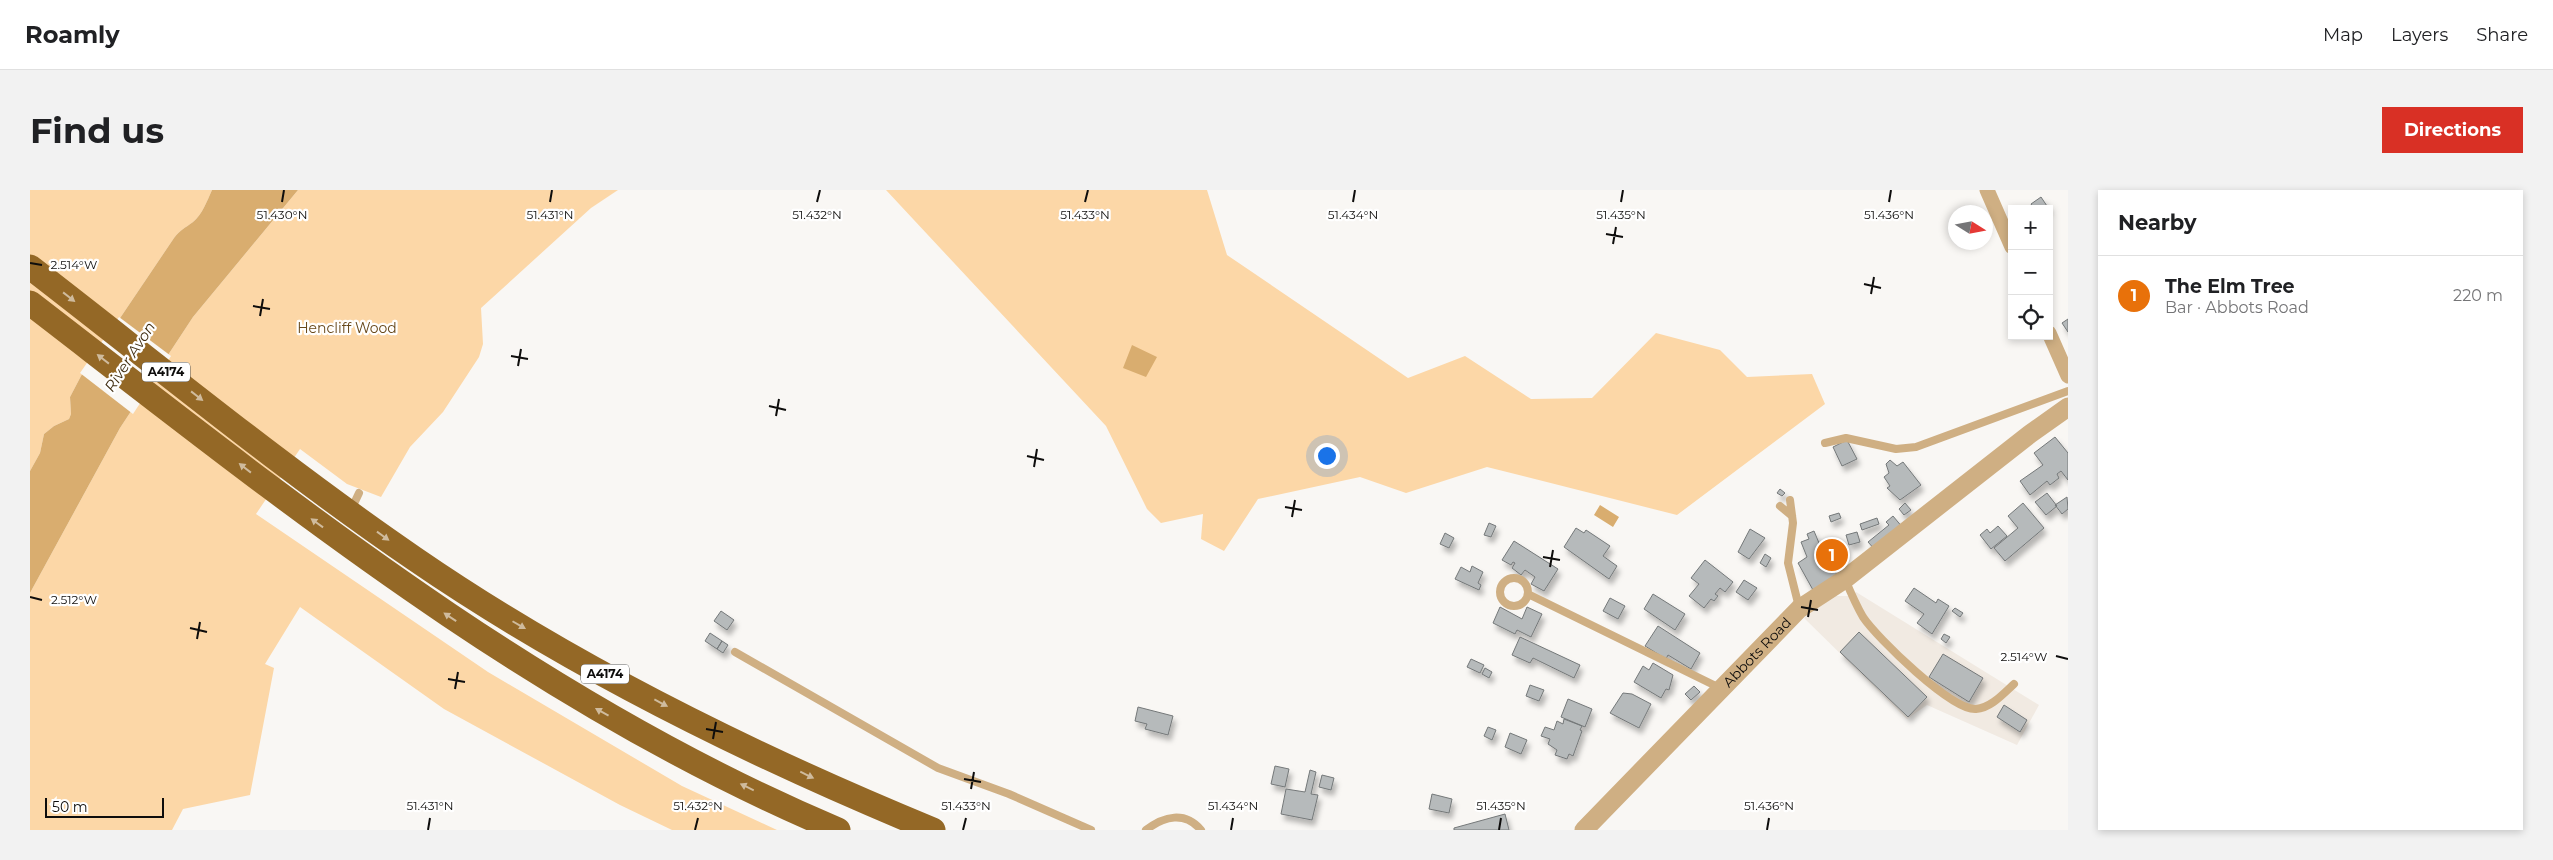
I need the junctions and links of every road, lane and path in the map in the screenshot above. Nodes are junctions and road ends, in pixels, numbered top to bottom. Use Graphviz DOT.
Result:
graph roads {
  1 [pos="1987,190"];
  2 [pos="2008,238"];
  3 [pos="30,267"];
  4 [pos="30,303"];
  5 [pos="2052,340"];
  6 [pos="2068,376"];
  7 [pos="2068,391"];
  8 [pos="2068,407"];
  9 [pos="1825,442"];
  10 [pos="1790,500"];
  11 [pos="1780,506"];
  12 [pos="1792,516"];
  13 [pos="1845,579"];
  14 [pos="1528,594"];
  15 [pos="1799,609"];
  16 [pos="735,652"];
  17 [pos="2014,684"];
  18 [pos="1722,689"];
  19 [pos="838,830"];
  20 [pos="933,830"];
  21 [pos="1091,830"];
  22 [pos="1146,830"];
  23 [pos="1201,830"];
  24 [pos="1584,830"];
  1 -- 2 [label="street"];
  3 -- 20 [label="highway, A4174, one-way"];
  19 -- 4 [label="highway, A4174, one-way"];
  5 -- 6 [label="street"];
  7 -- 9 [label="lane"];
  8 -- 13 [label="street, Abbots Road"];
  10 -- 12 [label="lane"];
  11 -- 12 [label="lane"];
  12 -- 15 [label="lane"];
  13 -- 15 [label="street, Abbots Road"];
  13 -- 17 [label="lane"];
  14 -- 18 [label="lane"];
  15 -- 18 [label="street, Abbots Road"];
  16 -- 21 [label="lane"];
  18 -- 24 [label="street, Abbots Road"];
  22 -- 23 [label="lane"];
}
